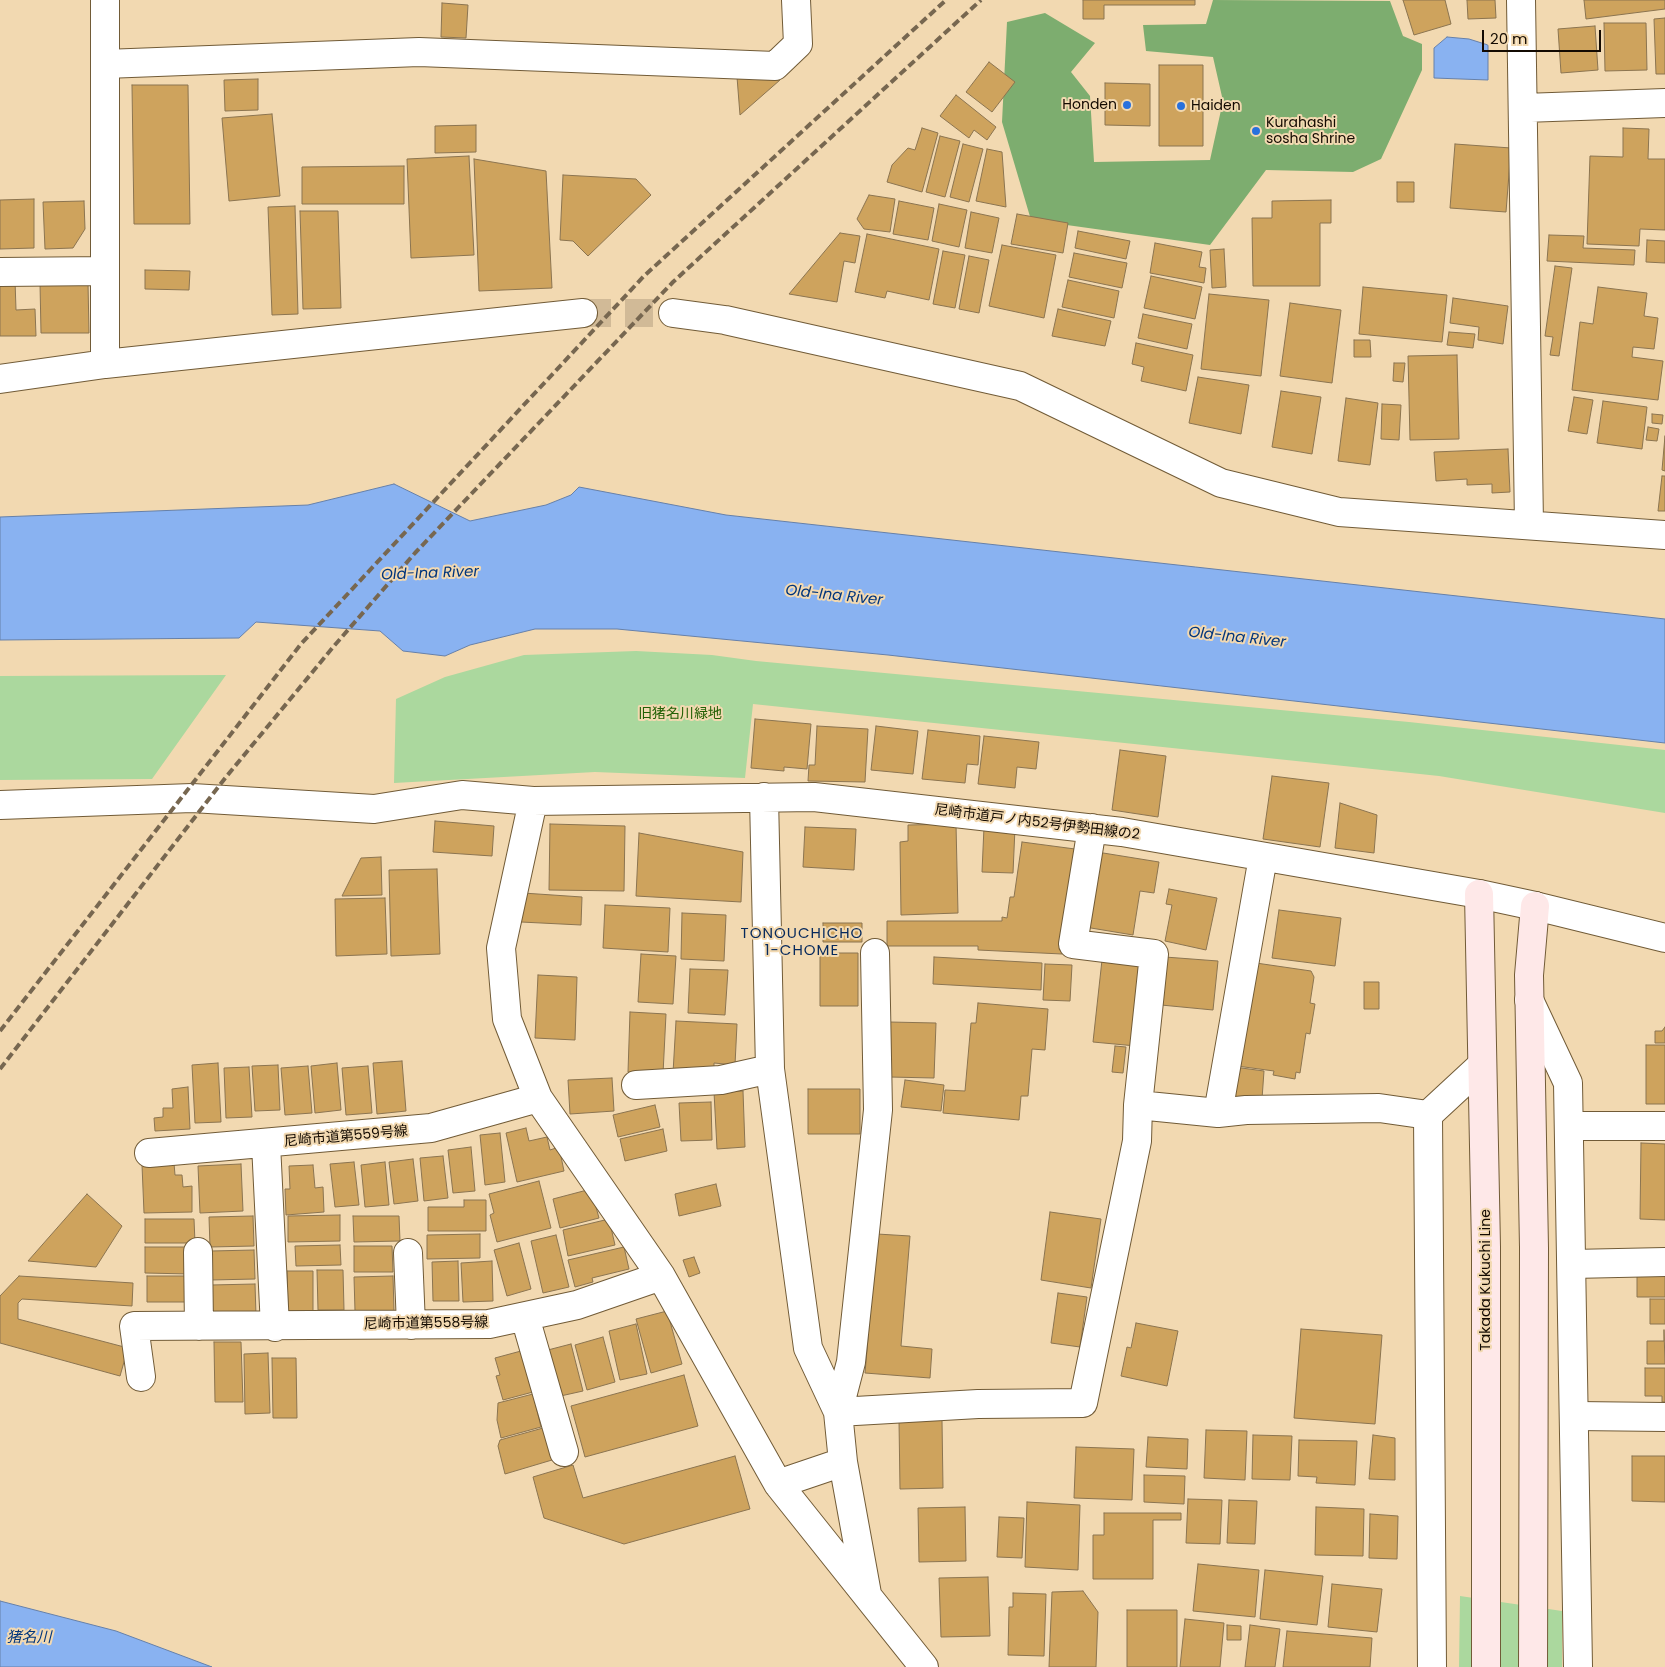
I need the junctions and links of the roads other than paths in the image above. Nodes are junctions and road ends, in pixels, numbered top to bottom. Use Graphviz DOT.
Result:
graph roads {
  1 [pos="105,0"];
  2 [pos="796,0"];
  3 [pos="1521,0"];
  4 [pos="105,64"];
  5 [pos="1665,103"];
  6 [pos="1524,108"];
  7 [pos="105,271"];
  8 [pos="0,272"];
  9 [pos="583,313"];
  10 [pos="673,313"];
  11 [pos="105,364"];
  12 [pos="0,379"];
  13 [pos="1529,524"];
  14 [pos="1665,535"];
  15 [pos="764,797"];
  16 [pos="532,801"];
  17 [pos="0,805"];
  18 [pos="1092,828"];
  19 [pos="1263,857"];
  20 [pos="1478,894"];
  21 [pos="1535,906"];
  22 [pos="1665,938"];
  23 [pos="875,953"];
  24 [pos="1529,1000"];
  25 [pos="1482,1065"];
  26 [pos="770,1069"];
  27 [pos="636,1085"];
  28 [pos="538,1098"];
  29 [pos="1138,1106"];
  30 [pos="1218,1113"];
  31 [pos="1428,1115"];
  32 [pos="1569,1126"];
  33 [pos="1665,1126"];
  34 [pos="266,1144"];
  35 [pos="149,1153"];
  36 [pos="198,1252"];
  37 [pos="408,1253"];
  38 [pos="1665,1262"];
  39 [pos="1572,1264"];
  40 [pos="661,1276"];
  41 [pos="525,1316"];
  42 [pos="411,1325"];
  43 [pos="199,1326"];
  44 [pos="275,1327"];
  45 [pos="142,1377"];
  46 [pos="838,1412"];
  47 [pos="1576,1416"];
  48 [pos="1665,1417"];
  49 [pos="564,1452"];
  50 [pos="843,1462"];
  51 [pos="778,1484"];
  52 [pos="868,1598"];
  53 [pos="924,1667"];
  54 [pos="1432,1667"];
  55 [pos="1486,1667"];
  56 [pos="1533,1667"];
  57 [pos="1578,1667"];
  1 -- 4 [label="street"];
  2 -- 4 [label="street"];
  3 -- 6 [label="street"];
  4 -- 7 [label="street"];
  5 -- 6 [label="street"];
  6 -- 13 [label="street"];
  7 -- 8 [label="street"];
  7 -- 11 [label="street"];
  9 -- 11 [label="street"];
  10 -- 13 [label="street"];
  11 -- 12 [label="street"];
  13 -- 14 [label="street"];
  15 -- 16 [label="street, 尼崎市道戸ノ内52号伊勢田線の2"];
  15 -- 18 [label="street, 尼崎市道戸ノ内52号伊勢田線の2"];
  15 -- 26 [label="street"];
  16 -- 17 [label="street, 尼崎市道戸ノ内52号伊勢田線の2"];
  16 -- 28 [label="street"];
  18 -- 19 [label="street, 尼崎市道戸ノ内52号伊勢田線の2"];
  18 -- 29 [label="street"];
  19 -- 20 [label="street, 尼崎市道戸ノ内52号伊勢田線の2"];
  19 -- 30 [label="street"];
  20 -- 21 [label="street, 尼崎市道戸ノ内52号伊勢田線の2"];
  20 -- 25 [label="main road, Takada Kukuchi Line"];
  21 -- 22 [label="street, 尼崎市道戸ノ内52号伊勢田線の2"];
  21 -- 24 [label="main road"];
  23 -- 46 [label="street"];
  24 -- 32 [label="street"];
  24 -- 56 [label="main road"];
  25 -- 31 [label="street"];
  25 -- 55 [label="main road, Takada Kukuchi Line"];
  26 -- 27 [label="street"];
  26 -- 46 [label="street"];
  28 -- 34 [label="street, 尼崎市道第559号線"];
  28 -- 40 [label="street"];
  29 -- 30 [label="street"];
  29 -- 46 [label="street"];
  30 -- 31 [label="street"];
  31 -- 54 [label="street"];
  32 -- 33 [label="street"];
  32 -- 39 [label="street"];
  34 -- 35 [label="street, 尼崎市道第559号線"];
  34 -- 44 [label="street"];
  36 -- 43 [label="street"];
  37 -- 42 [label="street"];
  38 -- 39 [label="street"];
  39 -- 47 [label="street"];
  40 -- 41 [label="street, 尼崎市道第558号線"];
  40 -- 51 [label="street"];
  41 -- 42 [label="street, 尼崎市道第558号線"];
  41 -- 49 [label="street"];
  42 -- 44 [label="street, 尼崎市道第558号線"];
  43 -- 44 [label="street, 尼崎市道第558号線"];
  43 -- 45 [label="street, 尼崎市道第558号線"];
  46 -- 50 [label="street"];
  47 -- 48 [label="street"];
  47 -- 57 [label="street"];
  50 -- 51 [label="street"];
  50 -- 52 [label="street"];
  51 -- 52 [label="street"];
  52 -- 53 [label="street"];
}
